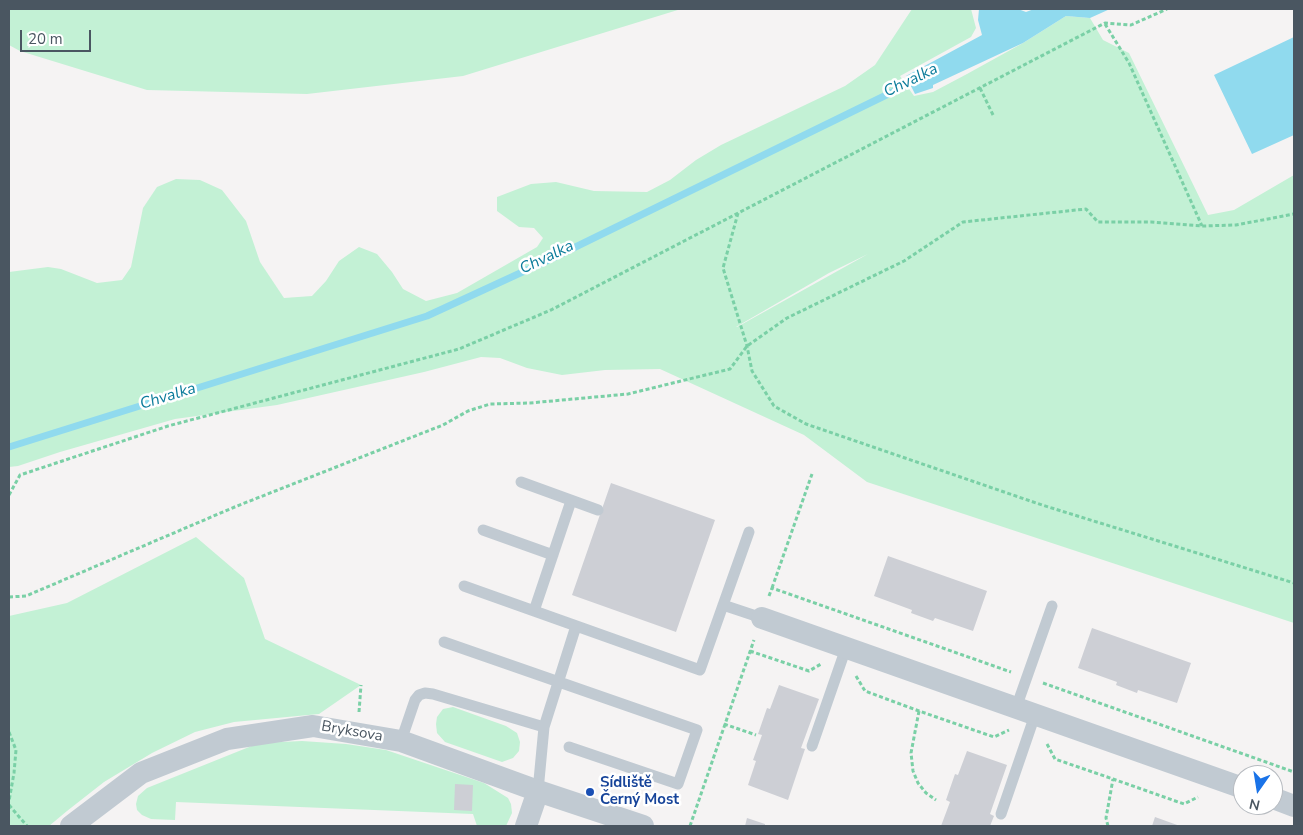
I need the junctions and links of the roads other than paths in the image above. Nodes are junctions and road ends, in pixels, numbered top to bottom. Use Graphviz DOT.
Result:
graph roads {
  1 [pos="520,482"];
  2 [pos="571,501"];
  3 [pos="598,510"];
  4 [pos="483,530"];
  5 [pos="749,532"];
  6 [pos="553,556"];
  7 [pos="464,586"];
  8 [pos="723,605"];
  9 [pos="1052,606"];
  10 [pos="534,611"];
  11 [pos="762,618"];
  12 [pos="576,626"];
  13 [pos="444,642"];
  14 [pos="843,658"];
  15 [pos="558,682"];
  16 [pos="1027,718"];
  17 [pos="544,727"];
  18 [pos="401,740"];
  19 [pos="812,746"];
  20 [pos="569,747"];
  21 [pos="1233,785"];
  22 [pos="538,790"];
  23 [pos="1001,814"];
  24 [pos="71,826"];
  25 [pos="78,826"];
  26 [pos="526,826"];
  27 [pos="644,826"];
  1 -- 2 [label="lane"];
  2 -- 3 [label="lane"];
  2 -- 6 [label="lane"];
  4 -- 6 [label="lane"];
  5 -- 8 [label="lane"];
  6 -- 10 [label="lane"];
  7 -- 10 [label="lane"];
  8 -- 11 [label="lane"];
  8 -- 12 [label="lane"];
  9 -- 16 [label="lane"];
  10 -- 12 [label="lane"];
  11 -- 14 [label="street"];
  12 -- 15 [label="lane"];
  13 -- 15 [label="lane"];
  14 -- 16 [label="street"];
  14 -- 19 [label="lane"];
  15 -- 17 [label="lane"];
  15 -- 20 [label="lane"];
  16 -- 21 [label="street"];
  16 -- 23 [label="lane"];
  17 -- 18 [label="lane"];
  17 -- 22 [label="lane"];
  18 -- 22 [label="street, Bryksova"];
  18 -- 24 [label="street, Bryksova"];
  22 -- 26 [label="street"];
  22 -- 27 [label="street, Bryksova"];
  24 -- 25 [label="street"];
}
